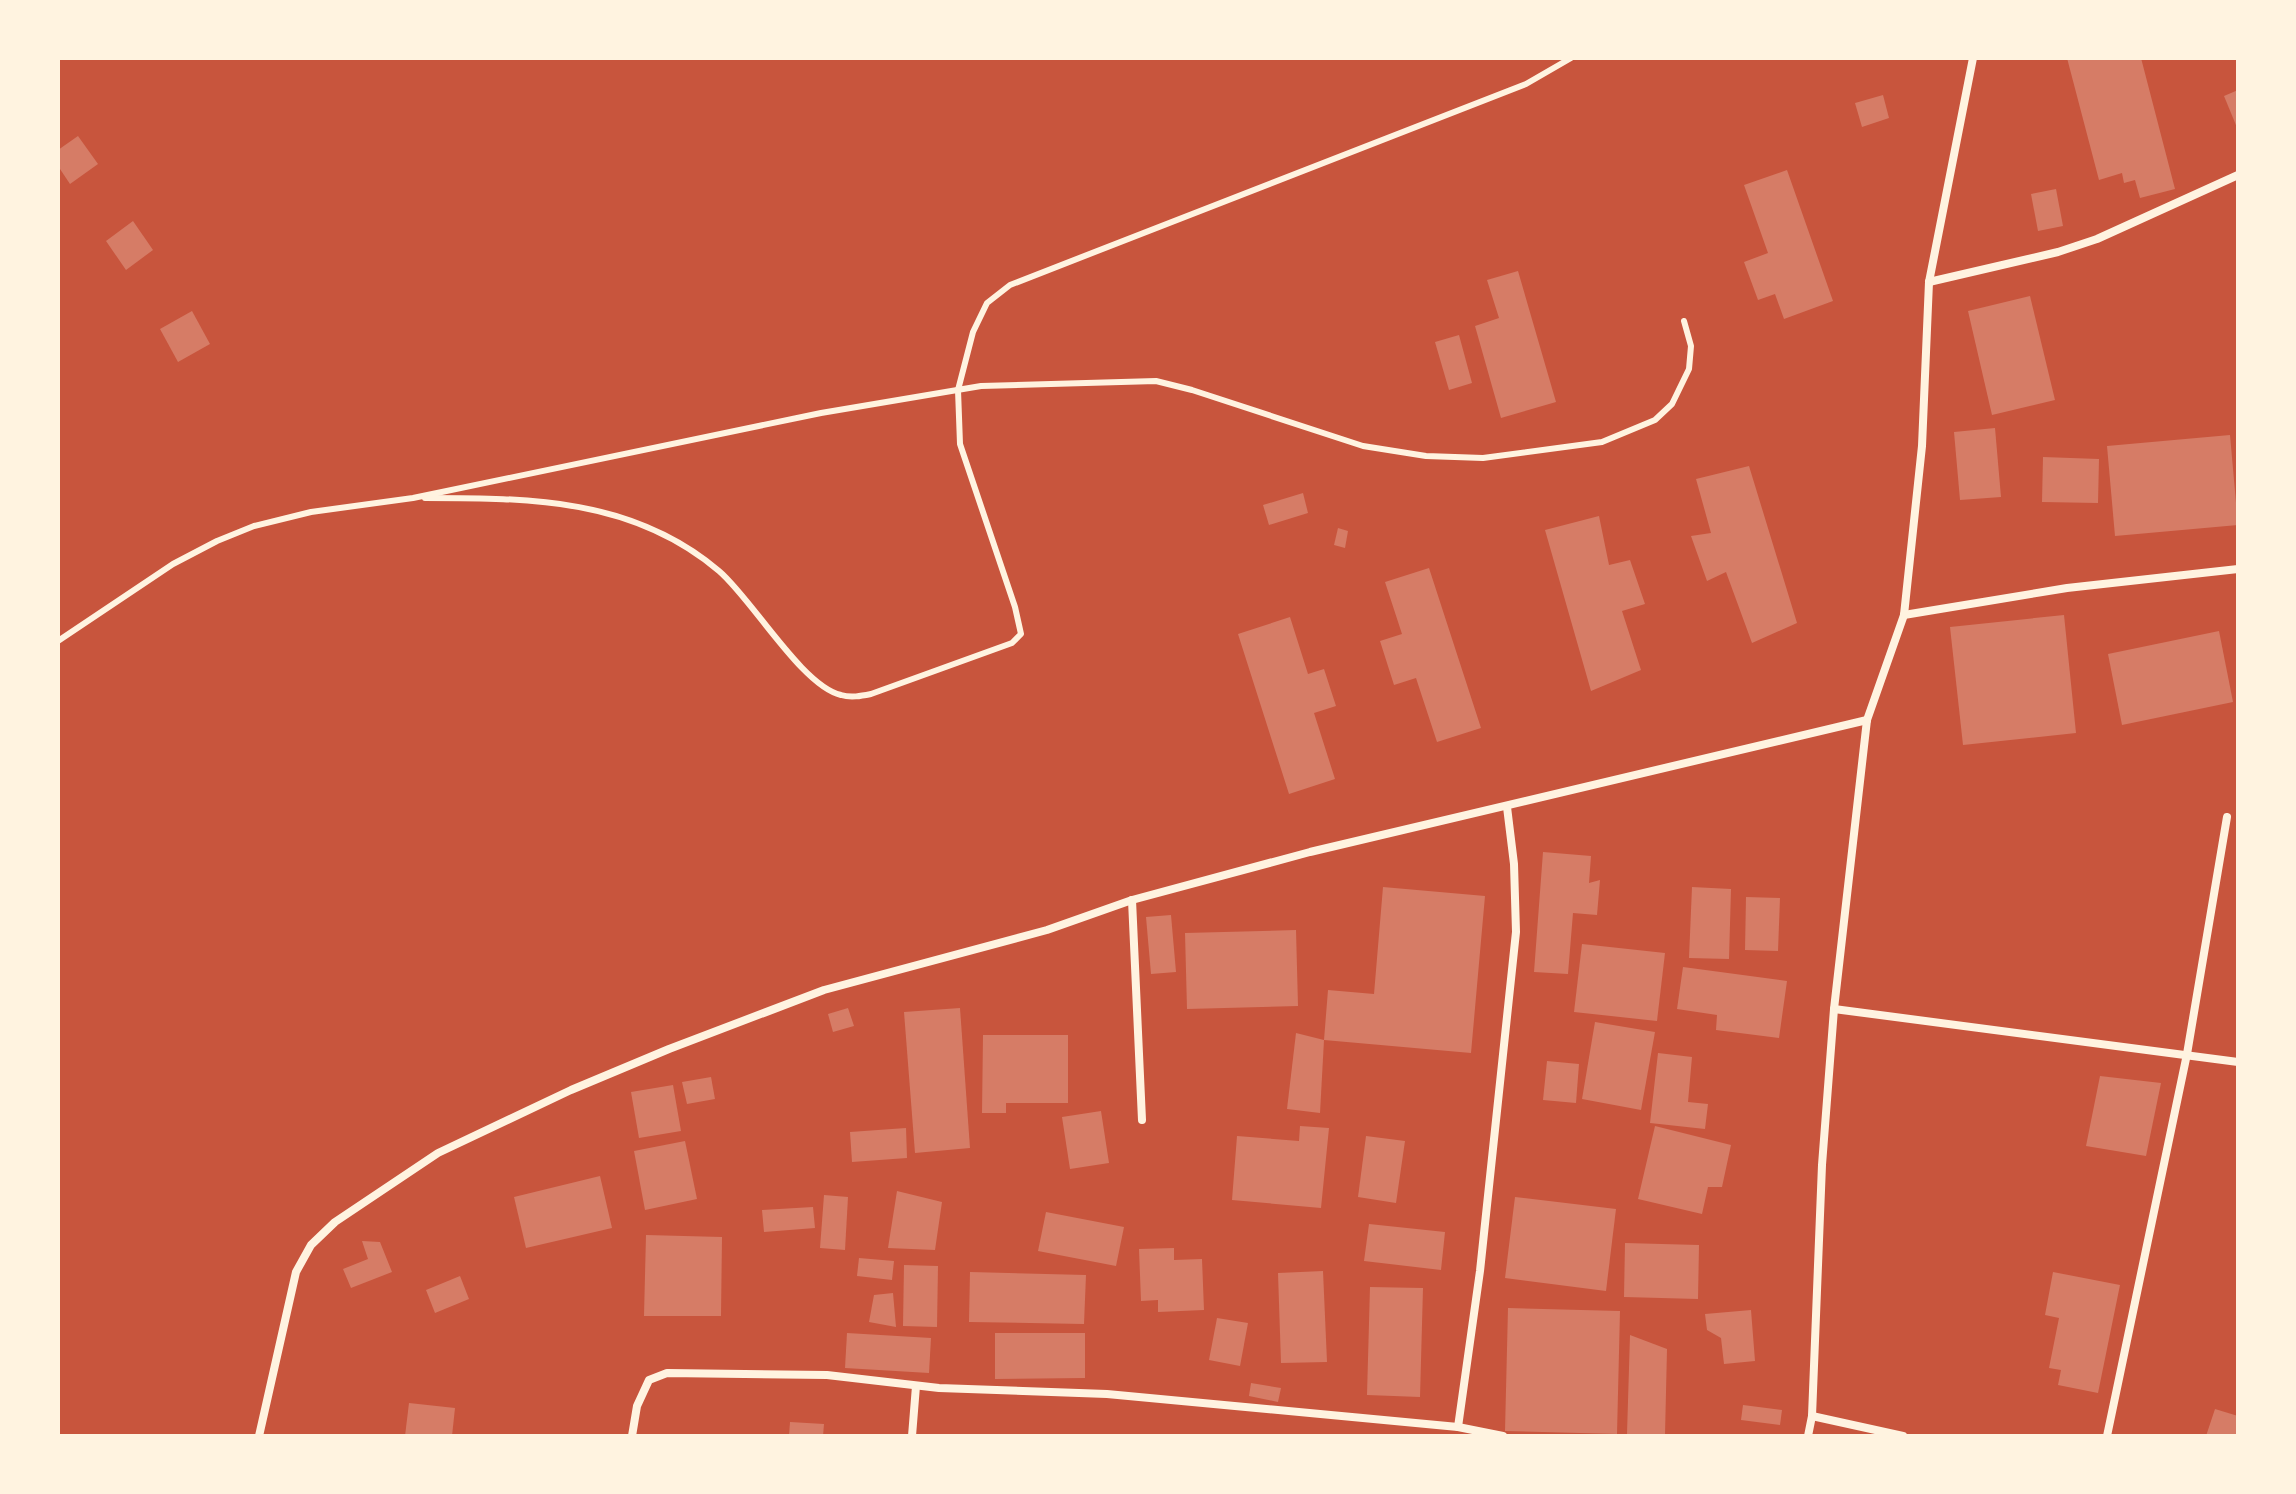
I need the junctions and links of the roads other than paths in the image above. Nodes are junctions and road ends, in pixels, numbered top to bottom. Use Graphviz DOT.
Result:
graph roads {
  1 [pos="1571,58"];
  2 [pos="1973,58"];
  3 [pos="2238,175"];
  4 [pos="1929,282"];
  5 [pos="1684,321"];
  6 [pos="958,390"];
  7 [pos="413,498"];
  8 [pos="2238,569"];
  9 [pos="1904,615"];
  10 [pos="58,641"];
  11 [pos="1867,720"];
  12 [pos="1507,807"];
  13 [pos="2227,817"];
  14 [pos="1132,900"];
  15 [pos="1834,1009"];
  16 [pos="2187,1054"];
  17 [pos="2238,1062"];
  18 [pos="1142,1120"];
  19 [pos="916,1386"];
  20 [pos="1812,1416"];
  21 [pos="1458,1427"];
  22 [pos="259,1436"];
  23 [pos="632,1436"];
  24 [pos="912,1436"];
  25 [pos="1503,1436"];
  26 [pos="1808,1436"];
  27 [pos="1903,1436"];
  28 [pos="2107,1436"];
  1 -- 6 [label="lane"];
  2 -- 4 [label="street"];
  3 -- 4 [label="street"];
  4 -- 9 [label="street"];
  5 -- 6 [label="lane"];
  6 -- 7 [label="lane"];
  6 -- 7 [label="lane"];
  7 -- 10 [label="lane"];
  8 -- 9 [label="street"];
  9 -- 11 [label="street"];
  11 -- 12 [label="street"];
  11 -- 15 [label="street"];
  12 -- 14 [label="street"];
  12 -- 21 [label="street"];
  13 -- 16 [label="street"];
  14 -- 18 [label="street"];
  14 -- 22 [label="street"];
  15 -- 16 [label="street"];
  15 -- 20 [label="street"];
  16 -- 17 [label="street"];
  16 -- 28 [label="street"];
  19 -- 21 [label="street"];
  19 -- 23 [label="street"];
  19 -- 24 [label="street"];
  20 -- 26 [label="street"];
  20 -- 27 [label="street"];
  21 -- 25 [label="street"];
}
